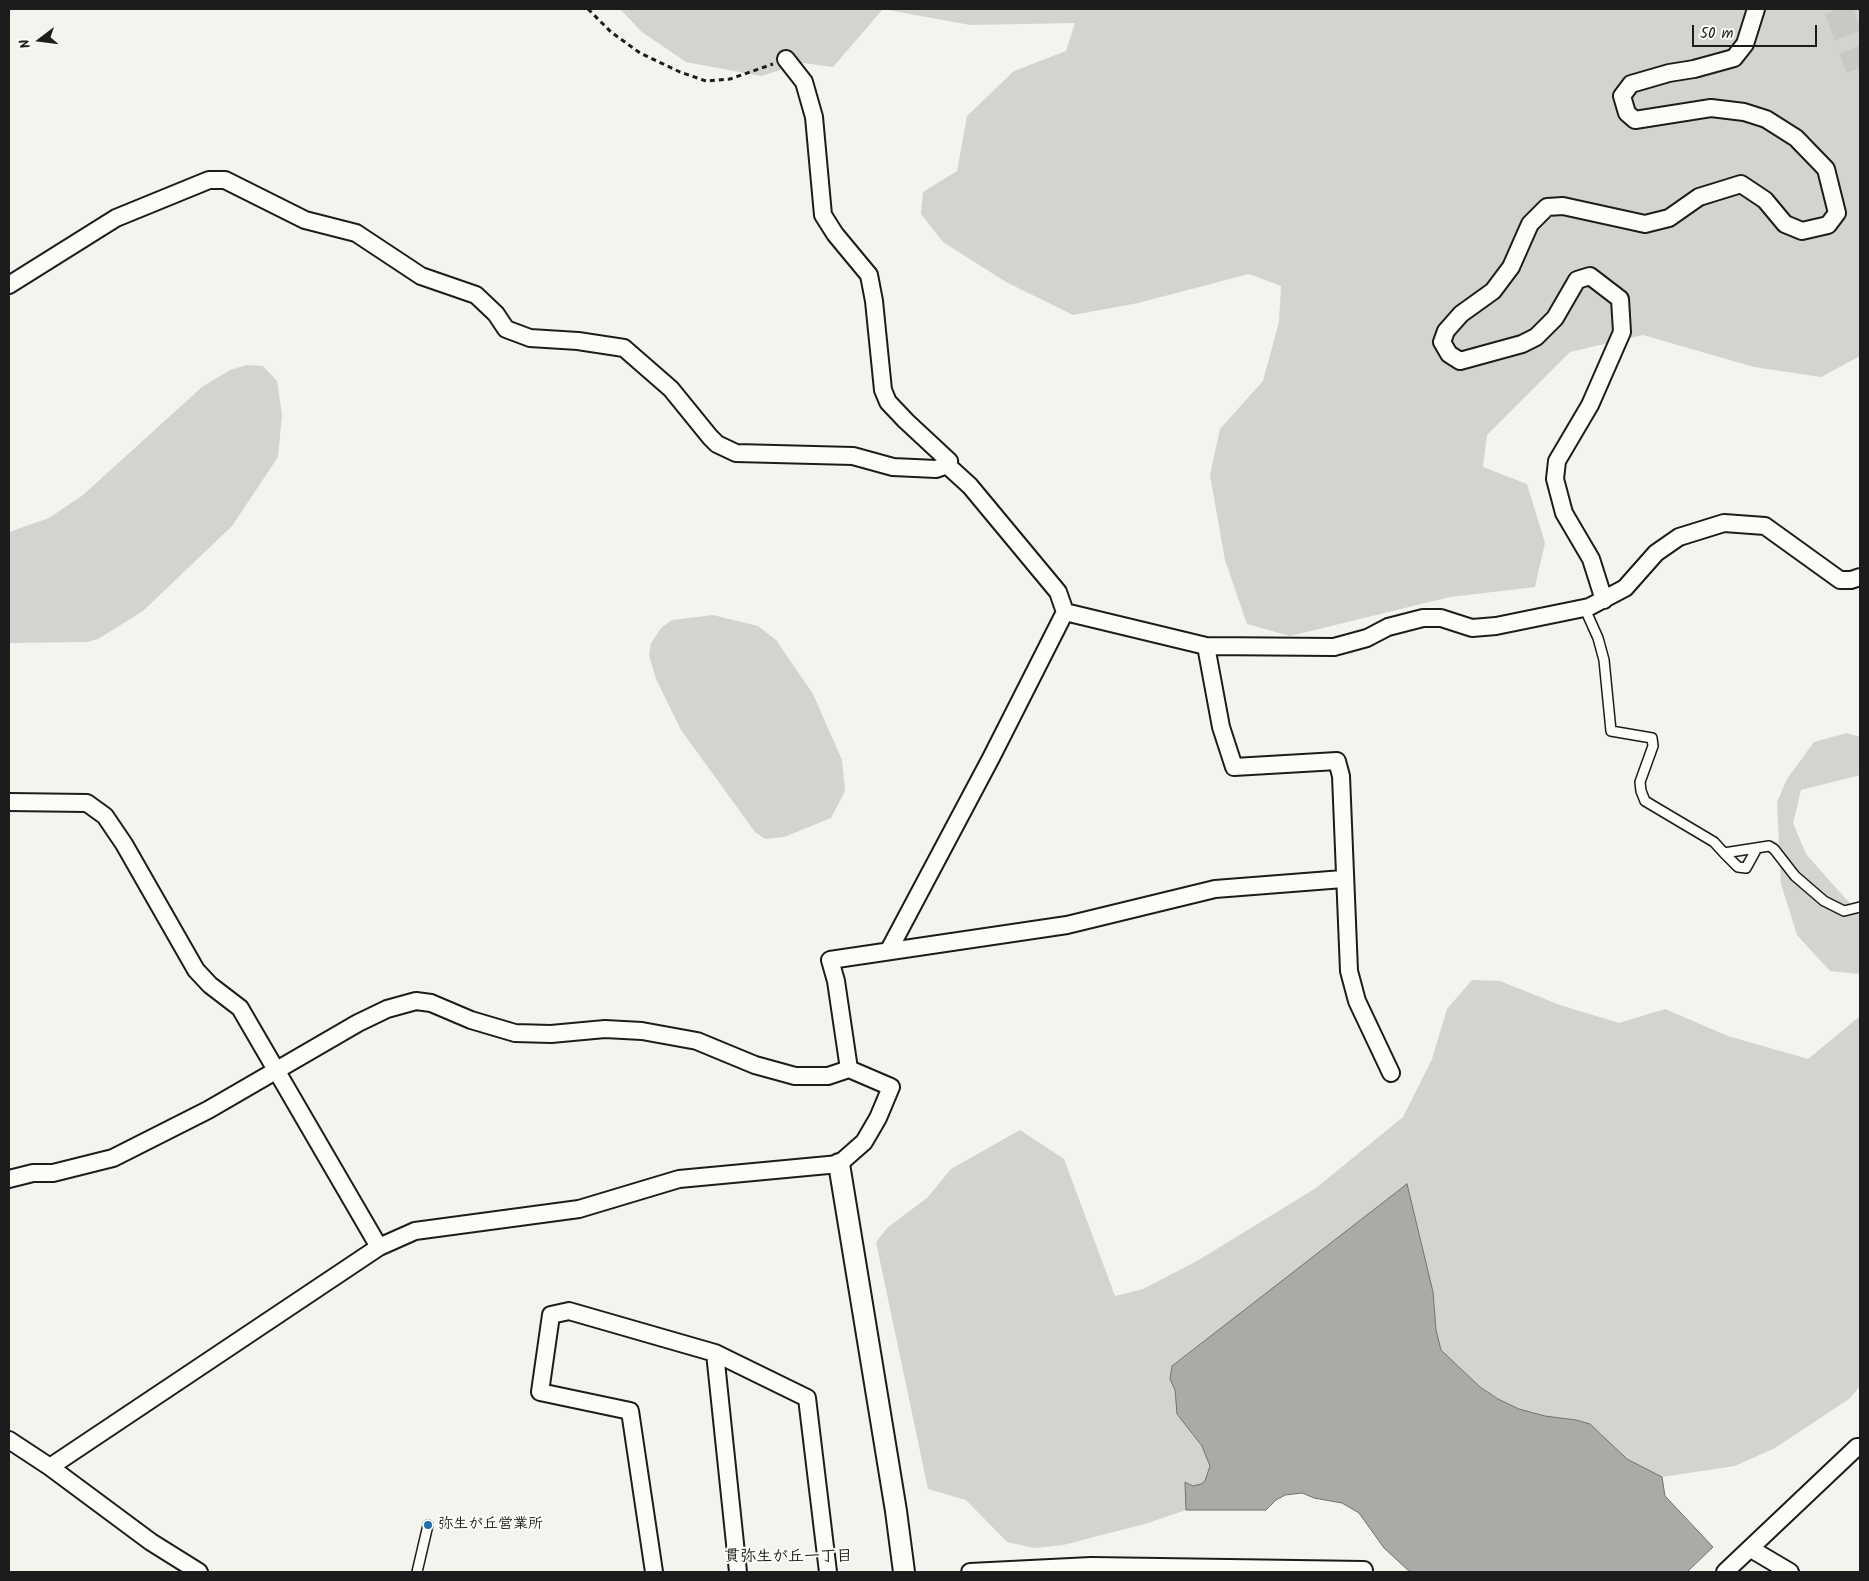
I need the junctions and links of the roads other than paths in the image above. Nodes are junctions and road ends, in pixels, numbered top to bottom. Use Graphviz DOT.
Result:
graph roads {
  1 [pos="1756,9"];
  2 [pos="786,59"];
  3 [pos="9,285"];
  4 [pos="946,465"];
  5 [pos="1860,577"];
  6 [pos="1604,600"];
  7 [pos="1585,609"];
  8 [pos="1064,612"];
  9 [pos="1206,646"];
  10 [pos="9,802"];
  11 [pos="1757,848"];
  12 [pos="1724,853"];
  13 [pos="1343,879"];
  14 [pos="1860,907"];
  15 [pos="889,950"];
  16 [pos="848,1069"];
  17 [pos="274,1070"];
  18 [pos="1391,1073"];
  19 [pos="839,1164"];
  20 [pos="9,1179"];
  21 [pos="379,1247"];
  22 [pos="714,1353"];
  23 [pos="9,1440"];
  24 [pos="1860,1447"];
  25 [pos="50,1467"];
  26 [pos="428,1525"];
  27 [pos="1751,1549"];
  28 [pos="1091,1569"];
  29 [pos="199,1572"];
  30 [pos="417,1572"];
  31 [pos="654,1572"];
  32 [pos="738,1572"];
  33 [pos="828,1572"];
  34 [pos="904,1572"];
  35 [pos="970,1572"];
  36 [pos="1364,1572"];
  37 [pos="1725,1572"];
  38 [pos="1790,1572"];
  1 -- 6 [label="street"];
  2 -- 4 [label="street"];
  3 -- 4 [label="street"];
  4 -- 8 [label="street"];
  5 -- 6 [label="street"];
  6 -- 7 [label="street"];
  7 -- 9 [label="street"];
  7 -- 12 [label="lane"];
  8 -- 9 [label="street"];
  8 -- 15 [label="street"];
  9 -- 13 [label="street"];
  10 -- 17 [label="street"];
  11 -- 12 [label="lane"];
  11 -- 12 [label="lane"];
  11 -- 14 [label="lane"];
  13 -- 15 [label="street"];
  13 -- 18 [label="street"];
  15 -- 16 [label="street"];
  16 -- 17 [label="street"];
  16 -- 19 [label="street"];
  17 -- 20 [label="street"];
  17 -- 21 [label="street"];
  19 -- 21 [label="street"];
  19 -- 34 [label="street"];
  21 -- 25 [label="street"];
  22 -- 31 [label="street"];
  22 -- 32 [label="street"];
  22 -- 33 [label="street"];
  23 -- 25 [label="street"];
  24 -- 27 [label="street"];
  25 -- 29 [label="street"];
  26 -- 30 [label="lane"];
  27 -- 37 [label="street"];
  27 -- 38 [label="street"];
  28 -- 35 [label="street"];
  28 -- 36 [label="street"];
}
